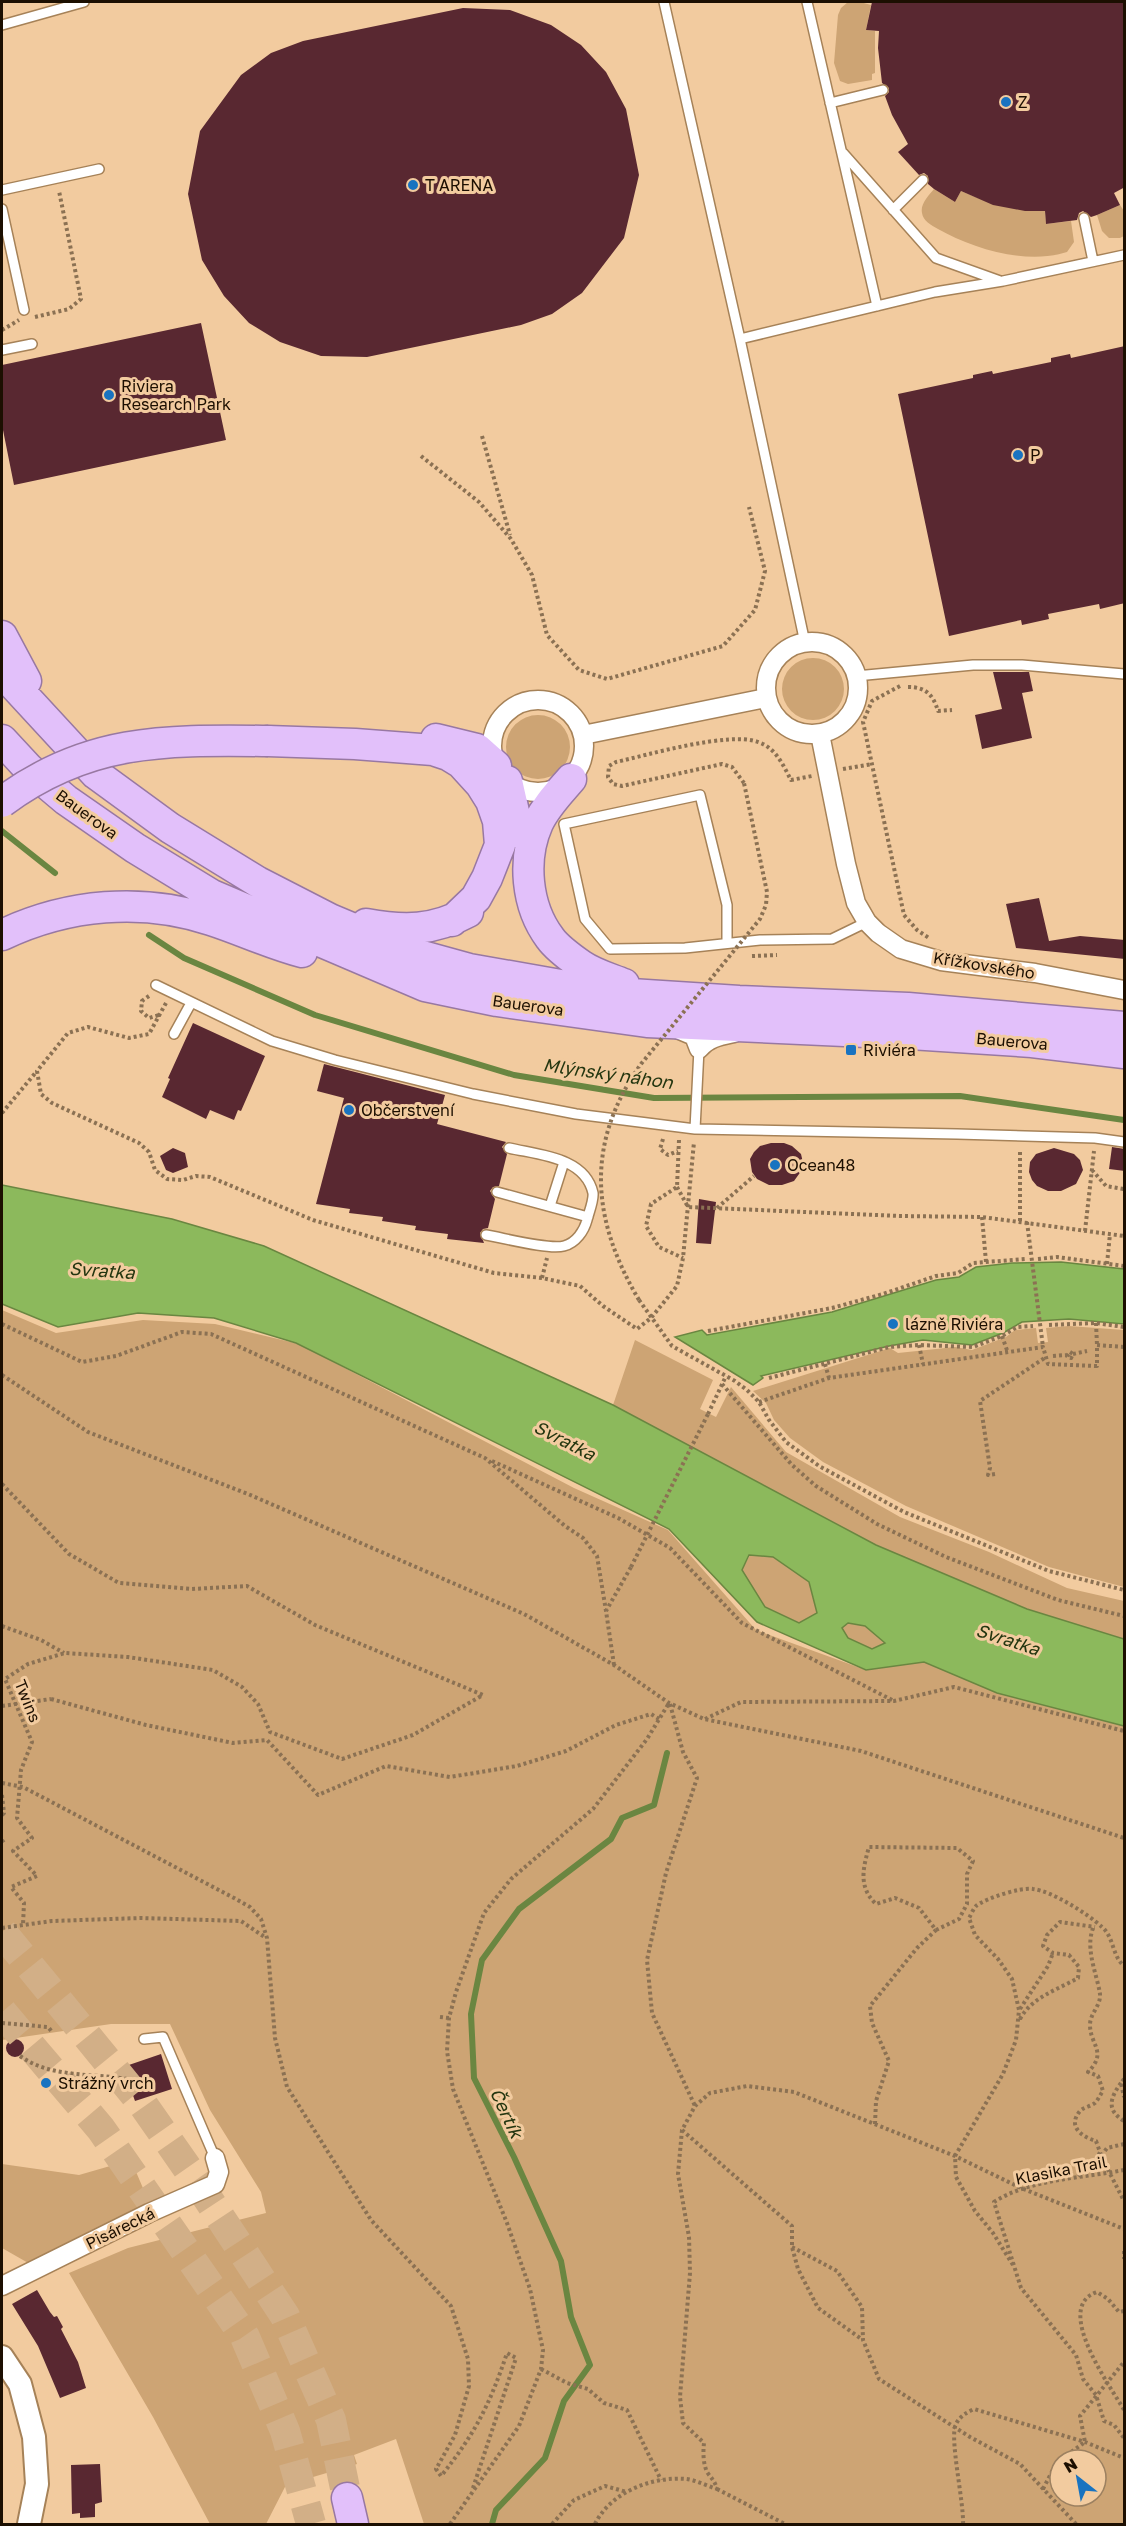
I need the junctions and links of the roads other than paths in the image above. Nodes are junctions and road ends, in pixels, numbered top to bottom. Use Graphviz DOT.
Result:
graph roads {
  1 [pos="84,2"];
  2 [pos="664,2"];
  3 [pos="807,2"];
  4 [pos="2,25"];
  5 [pos="883,90"];
  6 [pos="830,102"];
  7 [pos="842,151"];
  8 [pos="99,169"];
  9 [pos="923,180"];
  10 [pos="2,190"];
  11 [pos="2,208"];
  12 [pos="893,210"];
  13 [pos="1084,218"];
  14 [pos="1125,255"];
  15 [pos="1093,261"];
  16 [pos="1003,281"];
  17 [pos="877,306"];
  18 [pos="24,310"];
  19 [pos="740,339"];
  20 [pos="32,344"];
  21 [pos="2,350"];
  22 [pos="2,636"];
  23 [pos="806,643"];
  24 [pos="2,666"];
  25 [pos="1125,674"];
  26 [pos="856,676"];
  27 [pos="766,698"];
  28 [pos="51,726"];
  29 [pos="820,734"];
  30 [pos="583,735"];
  31 [pos="2,740"];
  32 [pos="355,744"];
  33 [pos="501,773"];
  34 [pos="571,779"];
  35 [pos="2,802"];
  36 [pos="330,919"];
  37 [pos="452,921"];
  38 [pos="867,922"];
  39 [pos="2,935"];
  40 [pos="727,943"];
  41 [pos="156,985"];
  42 [pos="425,986"];
  43 [pos="1125,990"];
  44 [pos="191,1003"];
  45 [pos="649,1009"];
  46 [pos="1125,1027"];
  47 [pos="764,1028"];
  48 [pos="174,1034"];
  49 [pos="699,1049"];
  50 [pos="1125,1053"];
  51 [pos="695,1129"];
  52 [pos="1125,1142"];
  53 [pos="509,1148"];
  54 [pos="564,1162"];
  55 [pos="497,1192"];
  56 [pos="550,1206"];
  57 [pos="588,1216"];
  58 [pos="486,1236"];
  59 [pos="144,2039"];
  60 [pos="215,2158"];
  61 [pos="2,2286"];
  62 [pos="2,2357"];
  63 [pos="29,2524"];
  1 -- 4 [label="lane"];
  2 -- 19 [label="lane"];
  3 -- 6 [label="lane"];
  5 -- 6 [label="lane"];
  6 -- 7 [label="lane"];
  7 -- 12 [label="lane"];
  7 -- 17 [label="lane"];
  8 -- 10 [label="lane"];
  9 -- 12 [label="lane"];
  11 -- 18 [label="lane"];
  12 -- 16 [label="lane"];
  13 -- 15 [label="lane"];
  14 -- 15 [label="lane"];
  15 -- 16 [label="lane"];
  16 -- 17 [label="lane"];
  17 -- 19 [label="lane"];
  19 -- 23 [label="lane"];
  20 -- 21 [label="lane"];
  22 -- 28 [label="highway"];
  23 -- 26 [label="street"];
  23 -- 27 [label="street"];
  24 -- 28 [label="highway"];
  25 -- 26 [label="lane"];
  26 -- 29 [label="street"];
  27 -- 29 [label="street"];
  27 -- 30 [label="street"];
  28 -- 36 [label="highway"];
  29 -- 38 [label="street, Křížkovského"];
  30 -- 33 [label="street"];
  30 -- 34 [label="street"];
  31 -- 42 [label="highway, Bauerova"];
  32 -- 33 [label="highway"];
  32 -- 35 [label="highway, bridge"];
  32 -- 37 [label="highway"];
  33 -- 34 [label="street"];
  33 -- 37 [label="highway"];
  34 -- 45 [label="highway"];
  36 -- 37 [label="highway"];
  36 -- 45 [label="highway"];
  38 -- 40 [label="lane"];
  38 -- 43 [label="street, Křížkovského"];
  39 -- 42 [label="highway"];
  40 -- 40 [label="lane"];
  41 -- 44 [label="lane"];
  42 -- 45 [label="highway, Bauerova"];
  44 -- 48 [label="lane"];
  44 -- 51 [label="lane"];
  45 -- 46 [label="highway"];
  45 -- 47 [label="highway, Bauerova"];
  45 -- 49 [label="street"];
  47 -- 49 [label="street"];
  47 -- 50 [label="highway, Bauerova"];
  49 -- 51 [label="lane"];
  51 -- 52 [label="lane"];
  53 -- 54 [label="lane"];
  54 -- 56 [label="lane"];
  54 -- 57 [label="lane"];
  55 -- 56 [label="lane"];
  56 -- 57 [label="lane"];
  57 -- 58 [label="lane"];
  59 -- 60 [label="lane"];
  60 -- 61 [label="street, Pisárecká"];
  62 -- 63 [label="street"];
}
